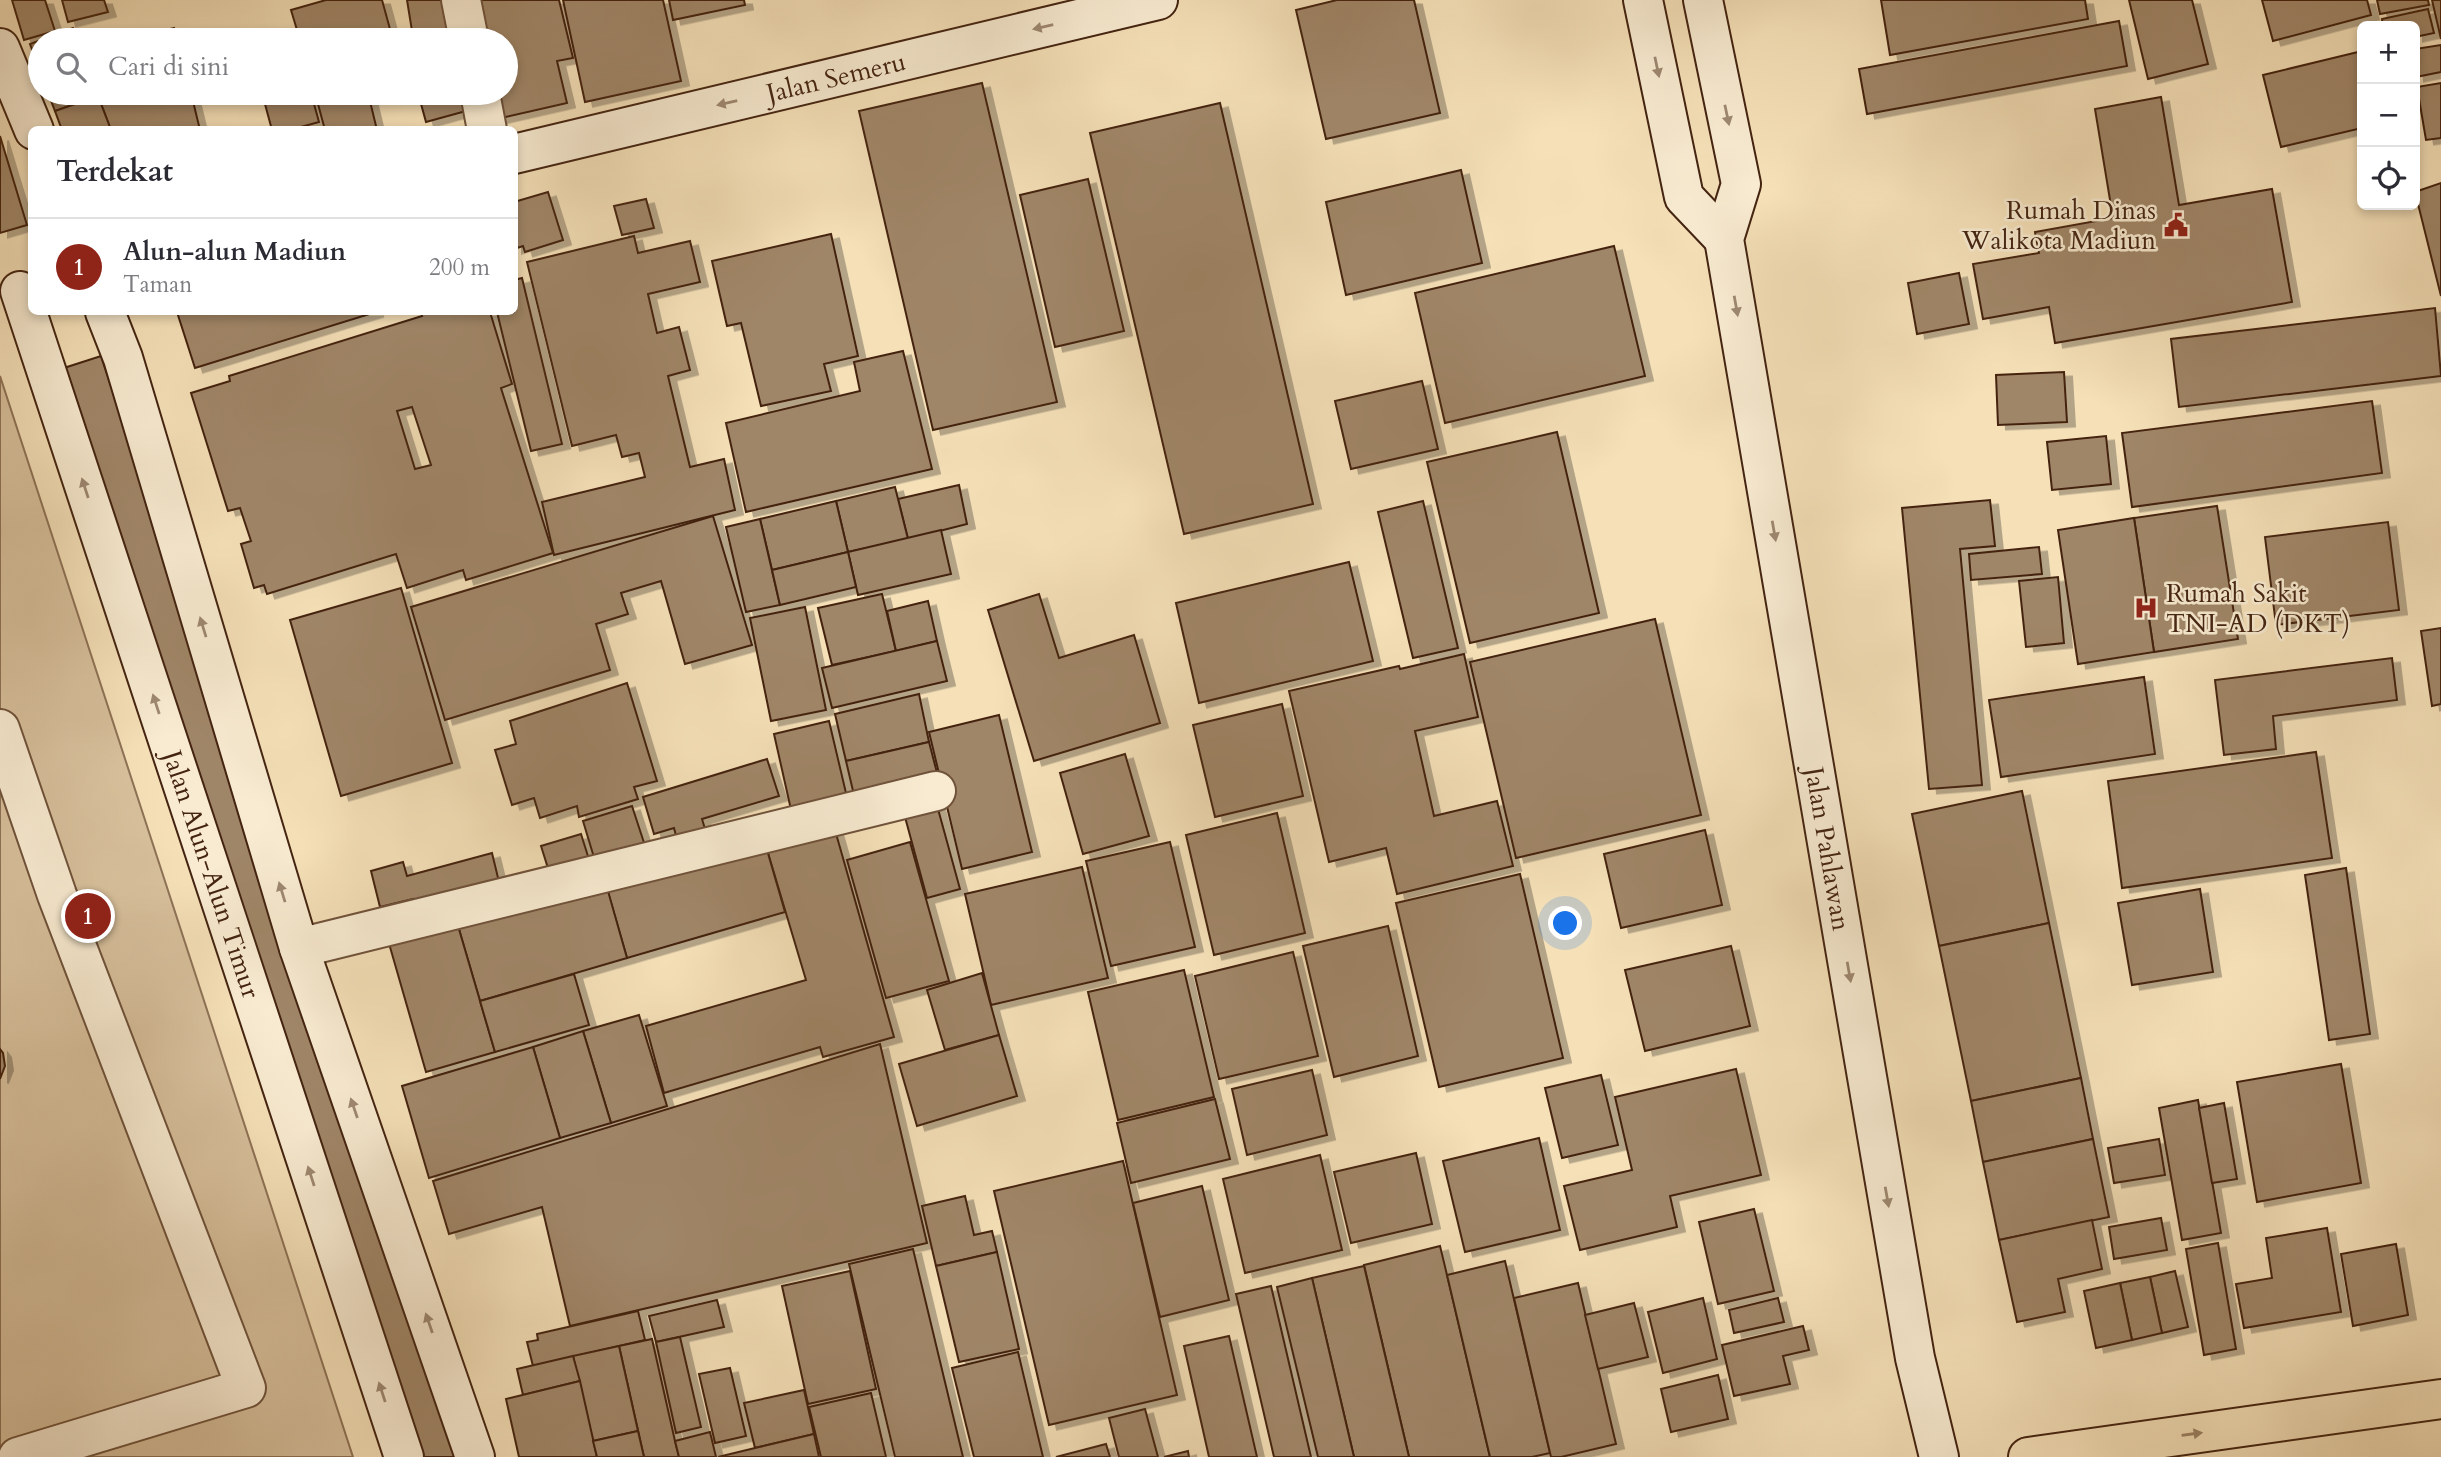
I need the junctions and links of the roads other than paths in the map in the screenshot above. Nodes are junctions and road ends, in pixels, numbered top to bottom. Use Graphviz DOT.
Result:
graph roads {
  1 [pos="461,0"];
  2 [pos="1157,0"];
  3 [pos="1643,0"];
  4 [pos="1703,0"];
  5 [pos="467,28"];
  6 [pos="0,48"];
  7 [pos="482,105"];
  8 [pos="31,126"];
  9 [pos="486,126"];
  10 [pos="518,153"];
  11 [pos="1724,239"];
  12 [pos="17,291"];
  13 [pos="106,315"];
  14 [pos="0,729"];
  15 [pos="936,792"];
  16 [pos="299,948"];
  17 [pos="2441,1399"];
  18 [pos="18,1457"];
  19 [pos="404,1457"];
  20 [pos="475,1457"];
  21 [pos="1939,1457"];
  22 [pos="2028,1457"];
  1 -- 5 [label="street"];
  2 -- 10 [label="street, Jalan Semeru, one-way"];
  3 -- 11 [label="street, one-way"];
  4 -- 11 [label="street, Jalan Pahlawan, one-way"];
  6 -- 8 [label="street"];
  7 -- 9 [label="street"];
  11 -- 21 [label="street, Jalan Pahlawan, one-way"];
  19 -- 12 [label="street, Jalan Alun-Alun Timur, one-way"];
  16 -- 13 [label="street, one-way"];
  14 -- 18 [label="street"];
  15 -- 16 [label="street"];
  20 -- 16 [label="street, one-way"];
  22 -- 17 [label="main road, one-way"];
}
